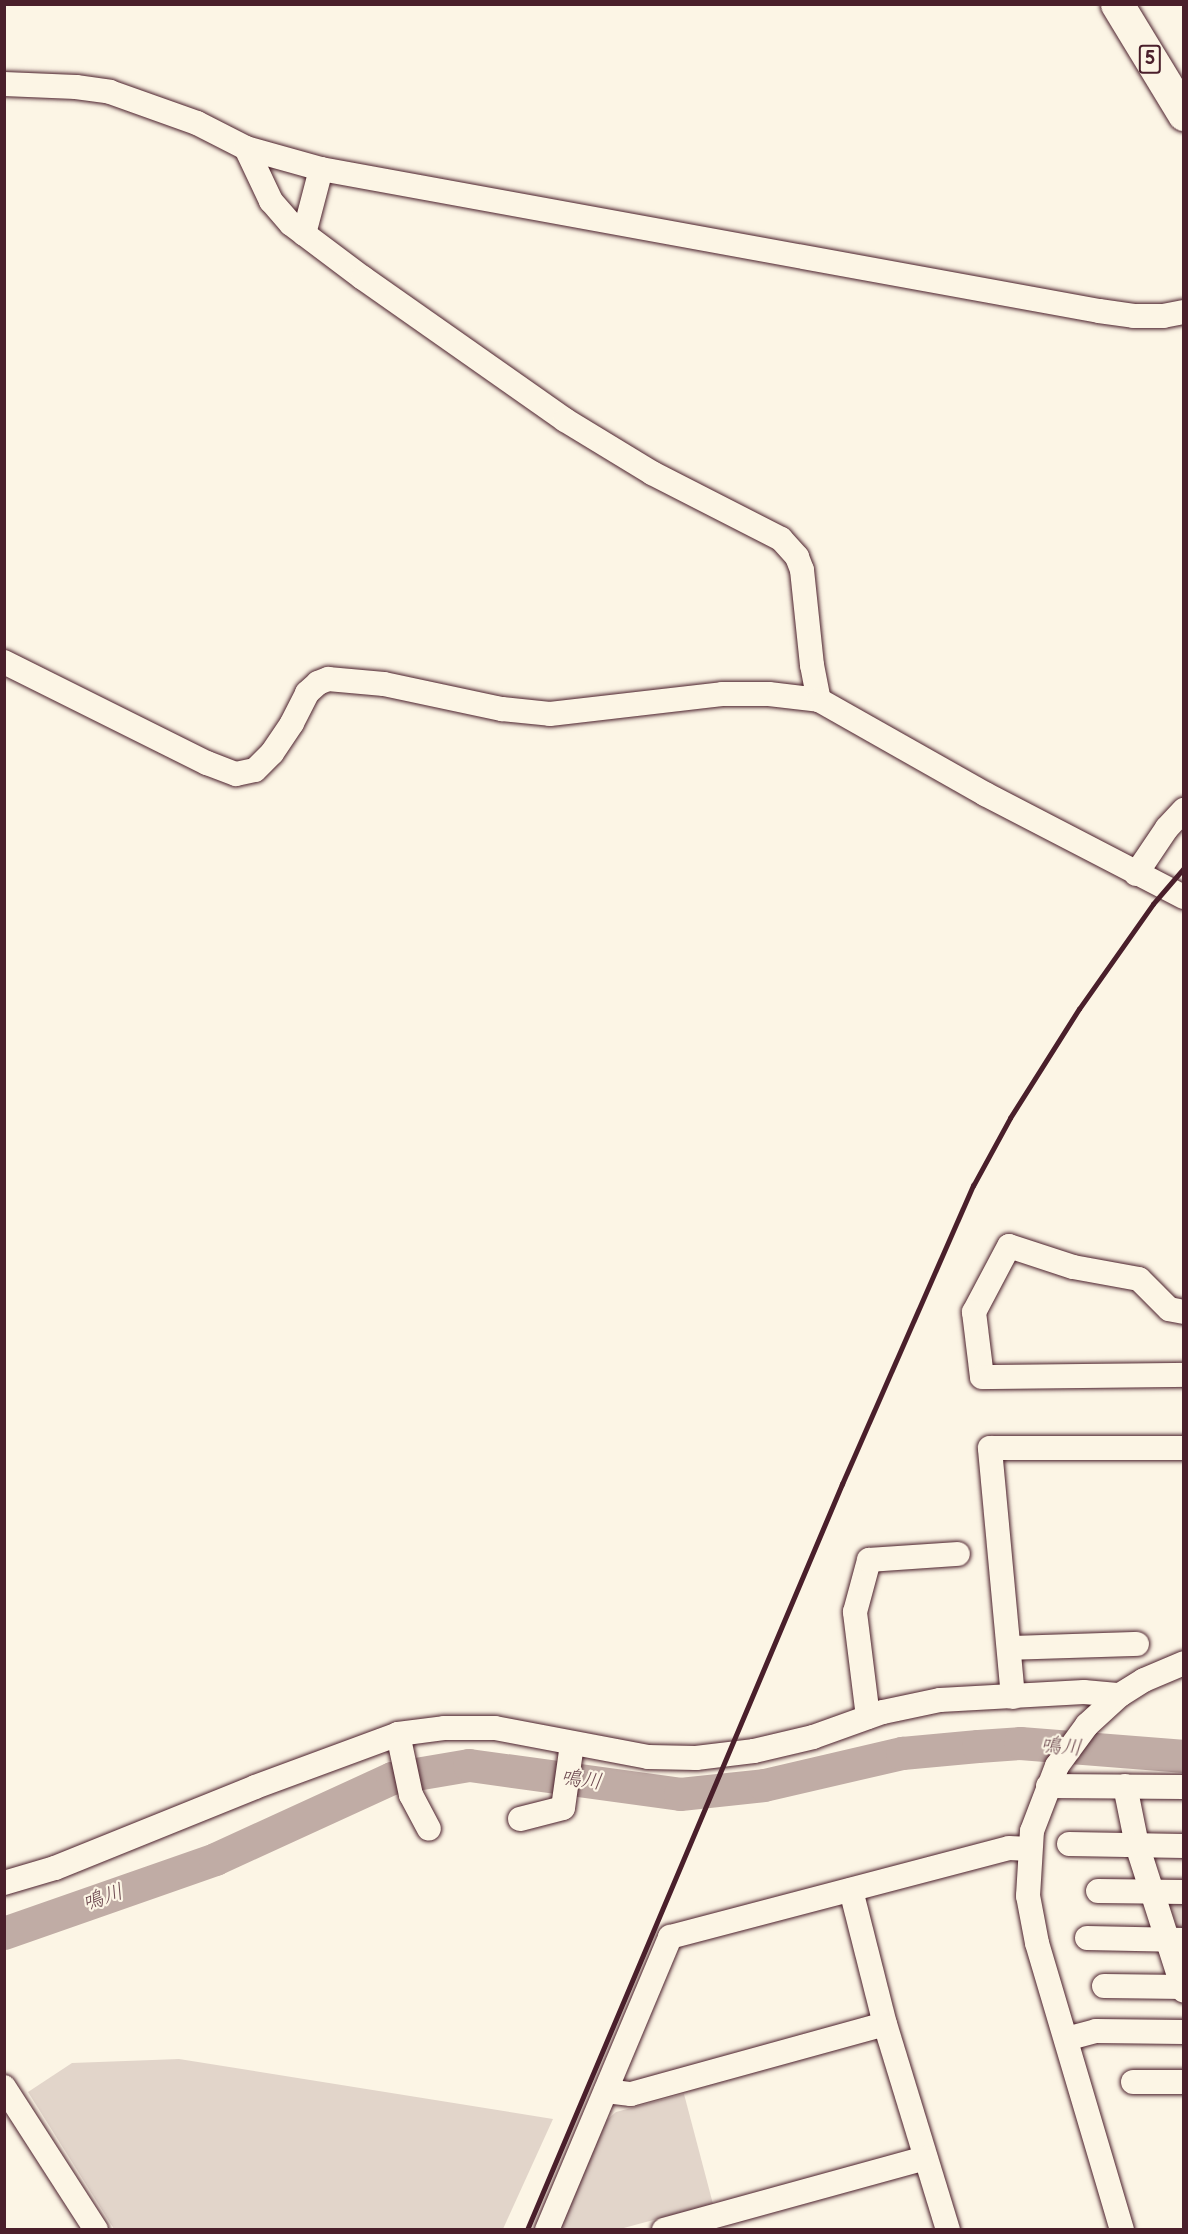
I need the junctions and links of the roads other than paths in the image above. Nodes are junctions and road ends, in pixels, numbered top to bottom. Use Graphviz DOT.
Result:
graph roads {
  1 [pos="1117,4"];
  2 [pos="4,84"];
  3 [pos="1184,114"];
  4 [pos="246,148"];
  5 [pos="321,169"];
  6 [pos="303,234"];
  7 [pos="1184,312"];
  8 [pos="4,662"];
  9 [pos="819,700"];
  10 [pos="1184,810"];
  11 [pos="1136,874"];
  12 [pos="1184,897"];
  13 [pos="1184,1312"];
  14 [pos="1184,1375"];
  15 [pos="1184,1448"];
  16 [pos="958,1554"];
  17 [pos="1137,1644"];
  18 [pos="1009,1648"];
  19 [pos="1184,1663"];
  20 [pos="1120,1695"];
  21 [pos="1013,1697"];
  22 [pos="868,1717"];
  23 [pos="398,1734"];
  24 [pos="572,1743"];
  25 [pos="1052,1776"];
  26 [pos="1125,1786"];
  27 [pos="1184,1786"];
  28 [pos="520,1818"];
  29 [pos="429,1829"];
  30 [pos="1069,1844"];
  31 [pos="1137,1845"];
  32 [pos="1184,1846"];
  33 [pos="1030,1849"];
  34 [pos="4,1883"];
  35 [pos="851,1890"];
  36 [pos="1098,1891"];
  37 [pos="1153,1892"];
  38 [pos="1184,1892"];
  39 [pos="1087,1938"];
  40 [pos="1176,1940"];
  41 [pos="1104,1986"];
  42 [pos="1183,1988"];
  43 [pos="885,2024"];
  44 [pos="1184,2032"];
  45 [pos="1066,2039"];
  46 [pos="1133,2082"];
  47 [pos="1184,2082"];
  48 [pos="4,2088"];
  49 [pos="606,2091"];
  50 [pos="925,2158"];
  51 [pos="96,2229"];
  52 [pos="547,2229"];
  53 [pos="664,2229"];
  54 [pos="948,2229"];
  55 [pos="1122,2229"];
  1 -- 3 [label="highway, 5"];
  2 -- 4 [label="street"];
  4 -- 5 [label="street"];
  4 -- 6 [label="street"];
  5 -- 6 [label="street"];
  5 -- 7 [label="street"];
  6 -- 9 [label="street"];
  8 -- 9 [label="street"];
  9 -- 11 [label="street"];
  10 -- 11 [label="street"];
  11 -- 12 [label="street"];
  13 -- 14 [label="street"];
  15 -- 18 [label="street"];
  16 -- 22 [label="street"];
  17 -- 18 [label="street"];
  18 -- 21 [label="street"];
  19 -- 20 [label="street"];
  20 -- 21 [label="street"];
  20 -- 25 [label="street"];
  21 -- 22 [label="street"];
  22 -- 24 [label="street"];
  23 -- 24 [label="street"];
  23 -- 29 [label="street"];
  23 -- 34 [label="street"];
  24 -- 28 [label="street"];
  25 -- 26 [label="street"];
  25 -- 33 [label="street"];
  26 -- 27 [label="street"];
  26 -- 31 [label="street"];
  30 -- 31 [label="street"];
  31 -- 32 [label="street"];
  31 -- 37 [label="street"];
  33 -- 35 [label="street"];
  33 -- 45 [label="street"];
  35 -- 43 [label="street"];
  35 -- 49 [label="street"];
  36 -- 37 [label="street"];
  37 -- 38 [label="street"];
  37 -- 40 [label="street"];
  39 -- 40 [label="street"];
  40 -- 42 [label="street"];
  41 -- 42 [label="street"];
  43 -- 49 [label="street"];
  43 -- 50 [label="street"];
  44 -- 45 [label="street"];
  45 -- 55 [label="street"];
  46 -- 47 [label="street"];
  48 -- 51 [label="street"];
  49 -- 52 [label="street"];
  50 -- 53 [label="street"];
  50 -- 54 [label="street"];
}
